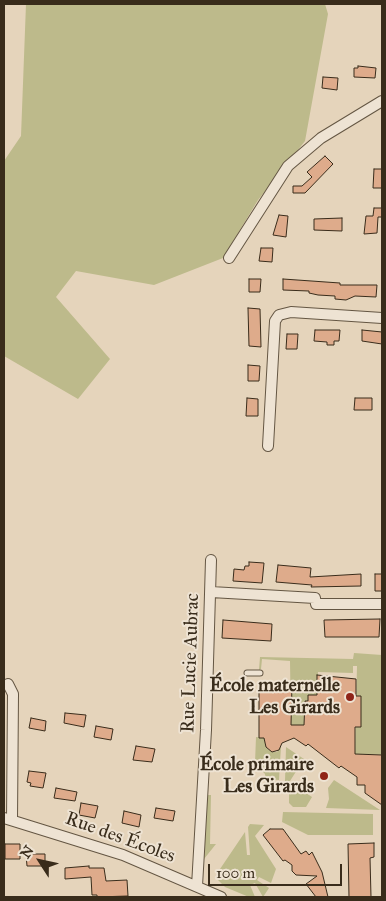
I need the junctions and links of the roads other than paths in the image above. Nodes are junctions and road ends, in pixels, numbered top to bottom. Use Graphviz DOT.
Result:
graph roads {
  1 [pos="382,102"];
  2 [pos="229,258"];
  3 [pos="382,318"];
  4 [pos="268,446"];
  5 [pos="211,560"];
  6 [pos="211,592"];
  7 [pos="382,604"];
  8 [pos="247,673"];
  9 [pos="260,673"];
  10 [pos="8,684"];
  11 [pos="8,819"];
  12 [pos="197,886"];
  13 [pos="221,897"];
  1 -- 2 [label="street"];
  3 -- 4 [label="street"];
  5 -- 6 [label="street, Rue Lucie Aubrac"];
  6 -- 7 [label="street"];
  6 -- 12 [label="street, Rue Lucie Aubrac"];
  8 -- 9 [label="lane"];
  10 -- 11 [label="street"];
  11 -- 12 [label="street, Rue des Écoles"];
  12 -- 13 [label="street, Rue des Écoles"];
}
